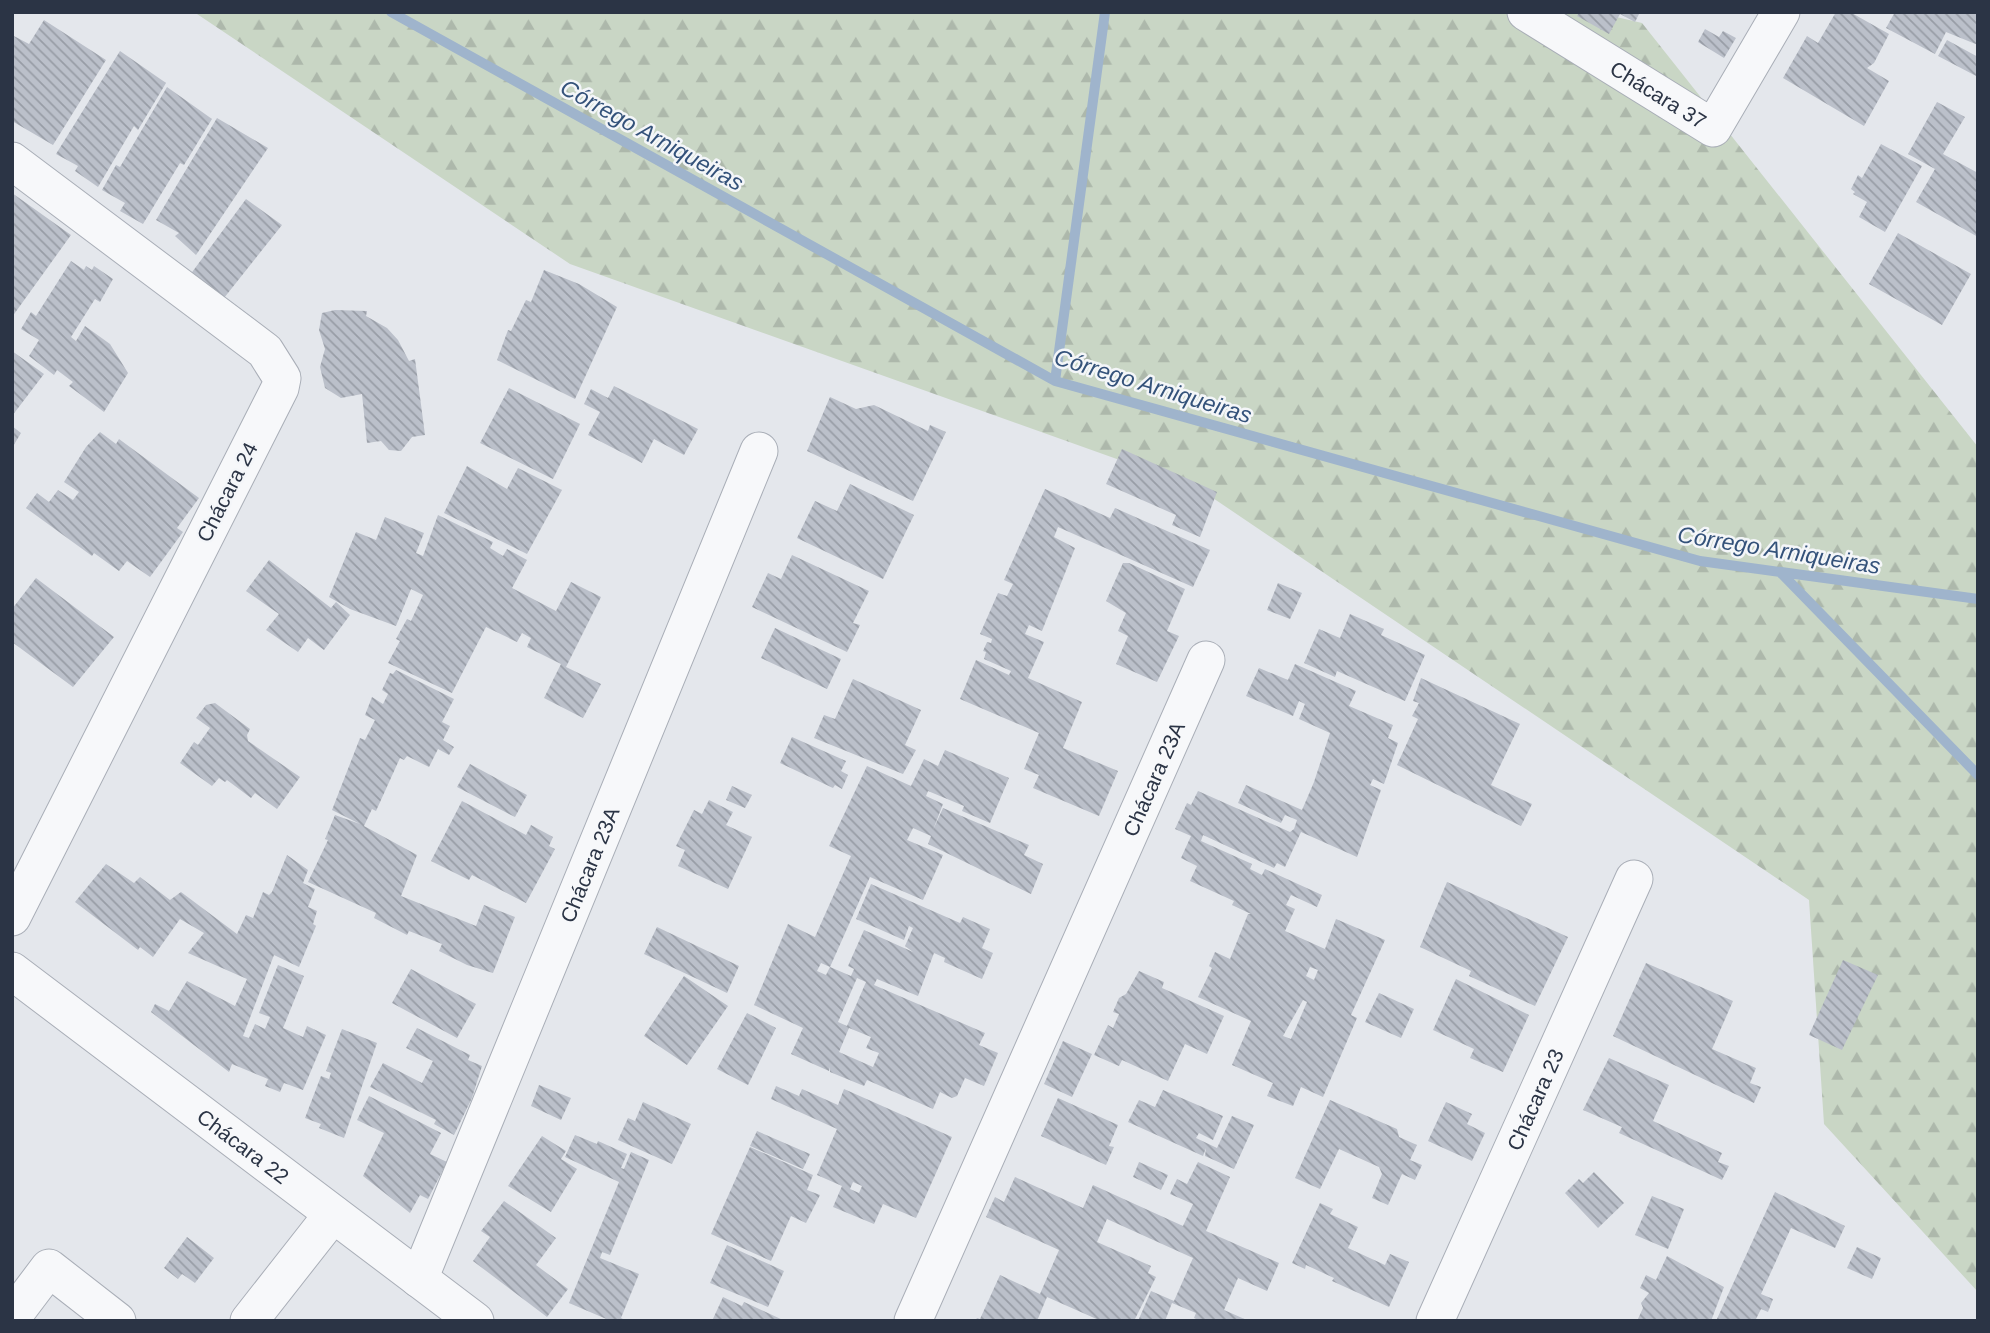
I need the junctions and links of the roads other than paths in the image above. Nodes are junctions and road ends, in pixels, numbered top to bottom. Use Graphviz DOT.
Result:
graph roads {
  1 [pos="1526,12"];
  2 [pos="1781,12"];
  3 [pos="12,161"];
  4 [pos="759,452"];
  5 [pos="1206,660"];
  6 [pos="1634,879"];
  7 [pos="12,917"];
  8 [pos="12,971"];
  9 [pos="333,1214"];
  10 [pos="419,1279"];
  11 [pos="12,1317"];
  12 [pos="117,1321"];
  13 [pos="249,1321"];
  14 [pos="475,1321"];
  15 [pos="914,1321"];
  16 [pos="1435,1321"];
  1 -- 2 [label="street, Chácara 37"];
  3 -- 7 [label="street, Chácara 24"];
  4 -- 10 [label="street, Chácara 23A"];
  5 -- 15 [label="street, Chácara 23A"];
  6 -- 16 [label="street, Chácara 23"];
  8 -- 9 [label="street, Chácara 22"];
  9 -- 10 [label="street, Chácara 22"];
  9 -- 13 [label="street"];
  10 -- 14 [label="street, Chácara 22"];
  11 -- 12 [label="street"];
}
